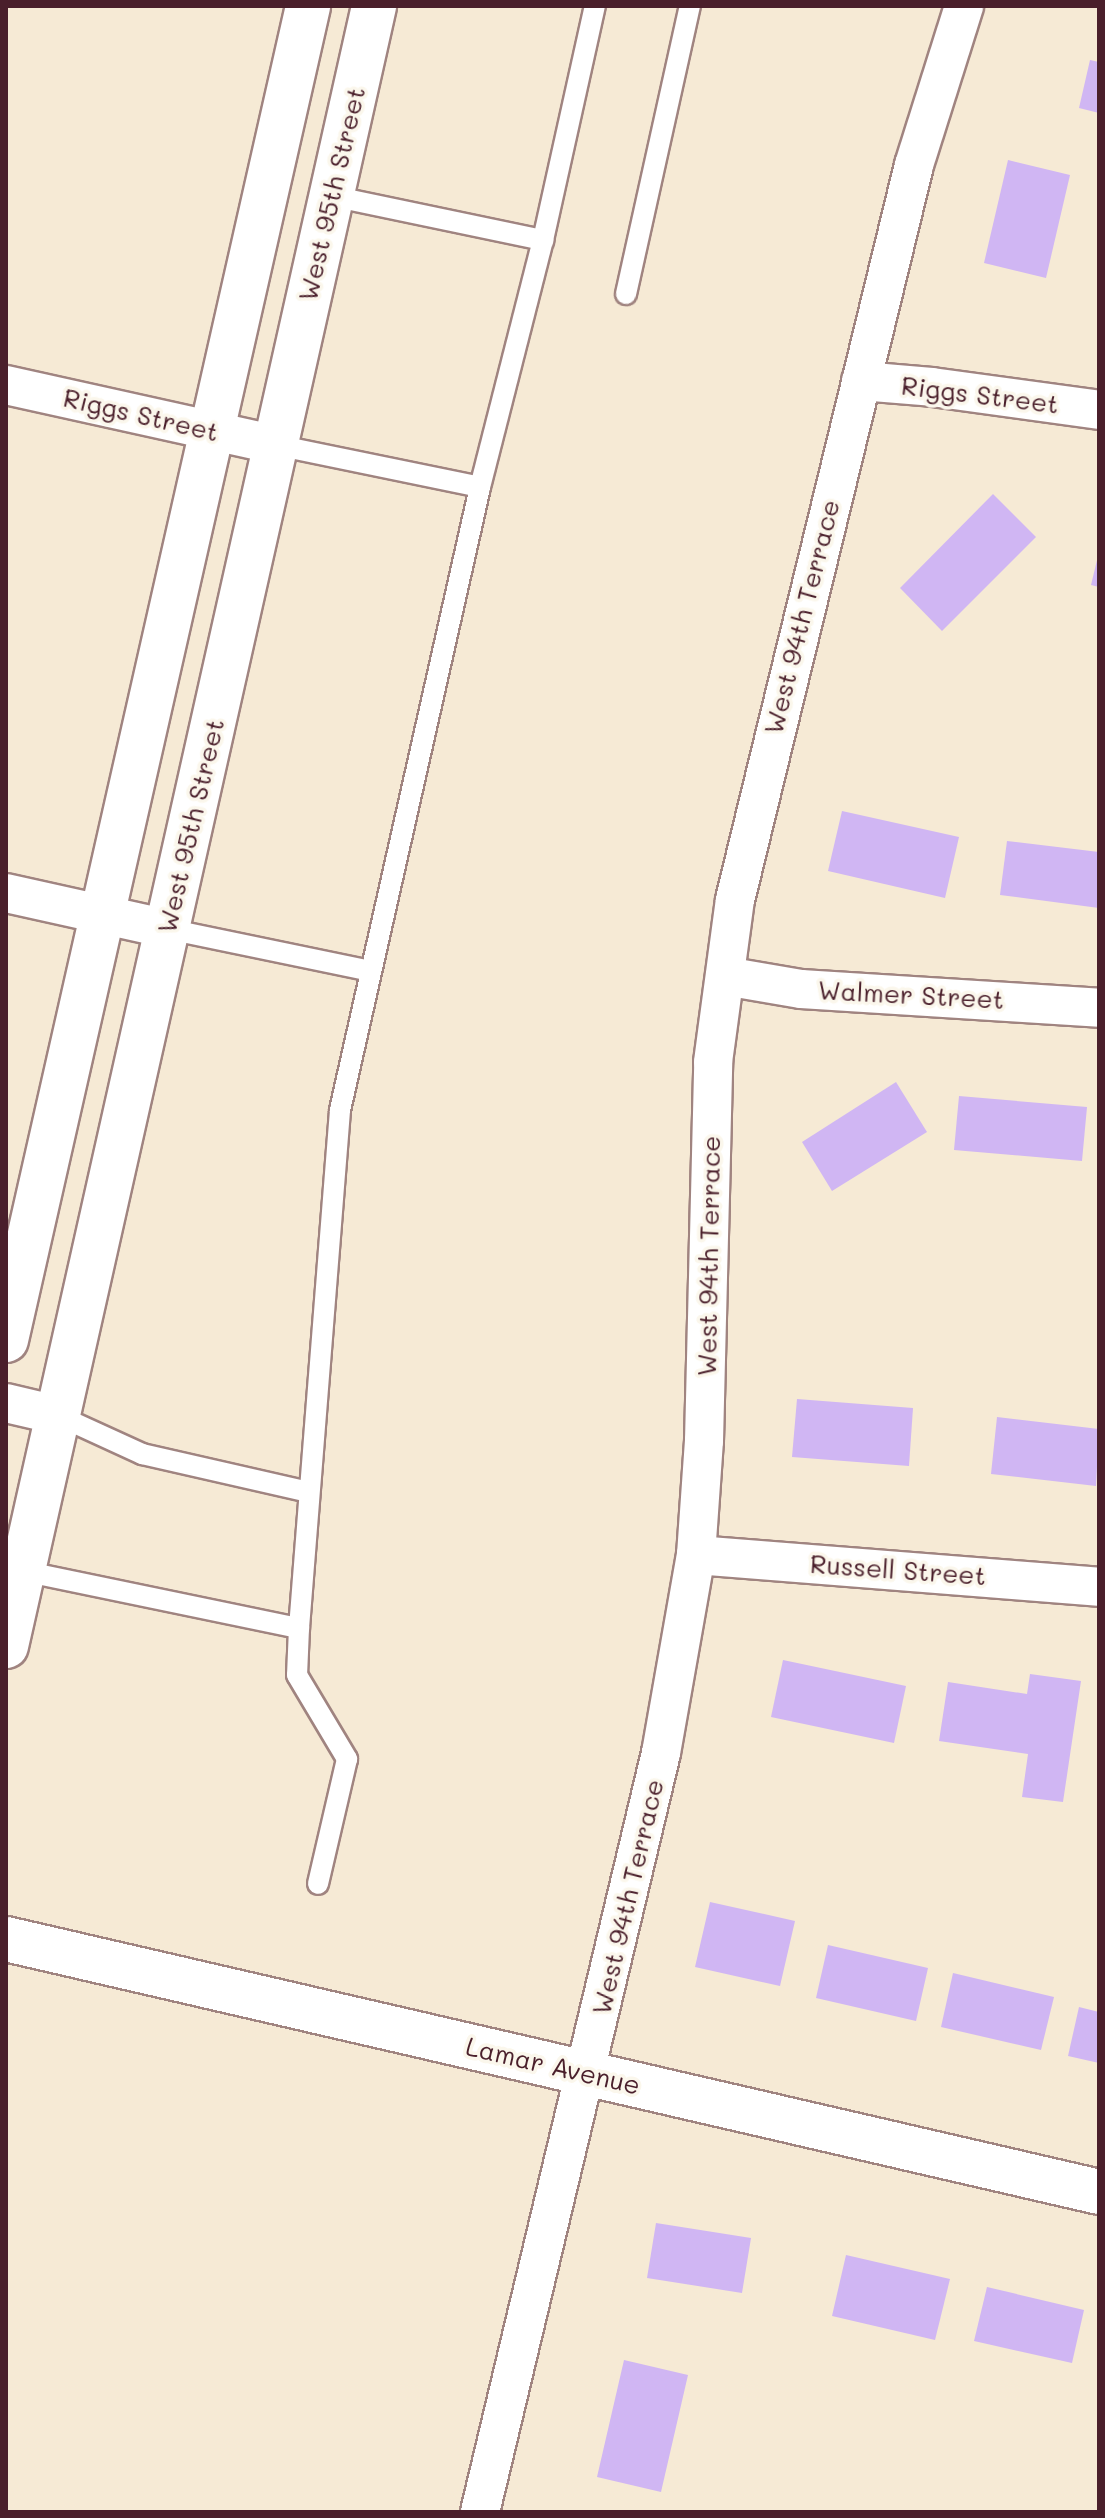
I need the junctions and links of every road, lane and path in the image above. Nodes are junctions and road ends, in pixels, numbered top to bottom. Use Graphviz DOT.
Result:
graph roads {
  1 [pos="308,6"];
  2 [pos="374,6"];
  3 [pos="595,6"];
  4 [pos="690,6"];
  5 [pos="964,6"];
  6 [pos="332,196"];
  7 [pos="543,240"];
  8 [pos="626,294"];
  9 [pos="861,381"];
  10 [pos="6,385"];
  11 [pos="1099,410"];
  12 [pos="212,431"];
  13 [pos="276,445"];
  14 [pos="480,487"];
  15 [pos="6,893"];
  16 [pos="101,915"];
  17 [pos="168,929"];
  18 [pos="371,971"];
  19 [pos="725,976"];
  20 [pos="1099,1008"];
  21 [pos="6,1340"];
  22 [pos="6,1403"];
  23 [pos="57,1415"];
  24 [pos="309,1492"];
  25 [pos="696,1555"];
  26 [pos="23,1571"];
  27 [pos="1099,1587"];
  28 [pos="299,1628"];
  29 [pos="6,1646"];
  30 [pos="318,1884"];
  31 [pos="6,1939"];
  32 [pos="587,2074"];
  33 [pos="1099,2192"];
  34 [pos="480,2512"];
  1 -- 12 [label="main road"];
  2 -- 6 [label="main road, West 95th Street"];
  3 -- 7 [label="lane"];
  4 -- 8 [label="lane"];
  5 -- 9 [label="street, West 94th Terrace"];
  6 -- 7 [label="lane"];
  6 -- 13 [label="main road, West 95th Street"];
  7 -- 14 [label="lane"];
  9 -- 11 [label="street, Riggs Street"];
  9 -- 19 [label="street, West 94th Terrace"];
  10 -- 12 [label="street, Riggs Street"];
  12 -- 13 [label="street, Riggs Street"];
  12 -- 16 [label="main road"];
  13 -- 14 [label="lane"];
  13 -- 17 [label="main road, West 95th Street"];
  14 -- 18 [label="lane"];
  15 -- 16 [label="street"];
  16 -- 17 [label="street"];
  16 -- 21 [label="main road"];
  17 -- 18 [label="lane"];
  17 -- 23 [label="main road, West 95th Street"];
  18 -- 24 [label="lane"];
  19 -- 20 [label="street, Walmer Street"];
  19 -- 25 [label="street, West 94th Terrace"];
  22 -- 23 [label="street"];
  23 -- 24 [label="lane"];
  23 -- 26 [label="main road, West 95th Street"];
  24 -- 28 [label="lane"];
  25 -- 27 [label="street, Russell Street"];
  25 -- 32 [label="street, West 94th Terrace"];
  26 -- 28 [label="lane"];
  26 -- 29 [label="main road, West 95th Street"];
  28 -- 30 [label="lane"];
  31 -- 32 [label="main road, Lamar Avenue"];
  32 -- 33 [label="main road, Lamar Avenue"];
  32 -- 34 [label="street, West 94th Terrace"];
}
